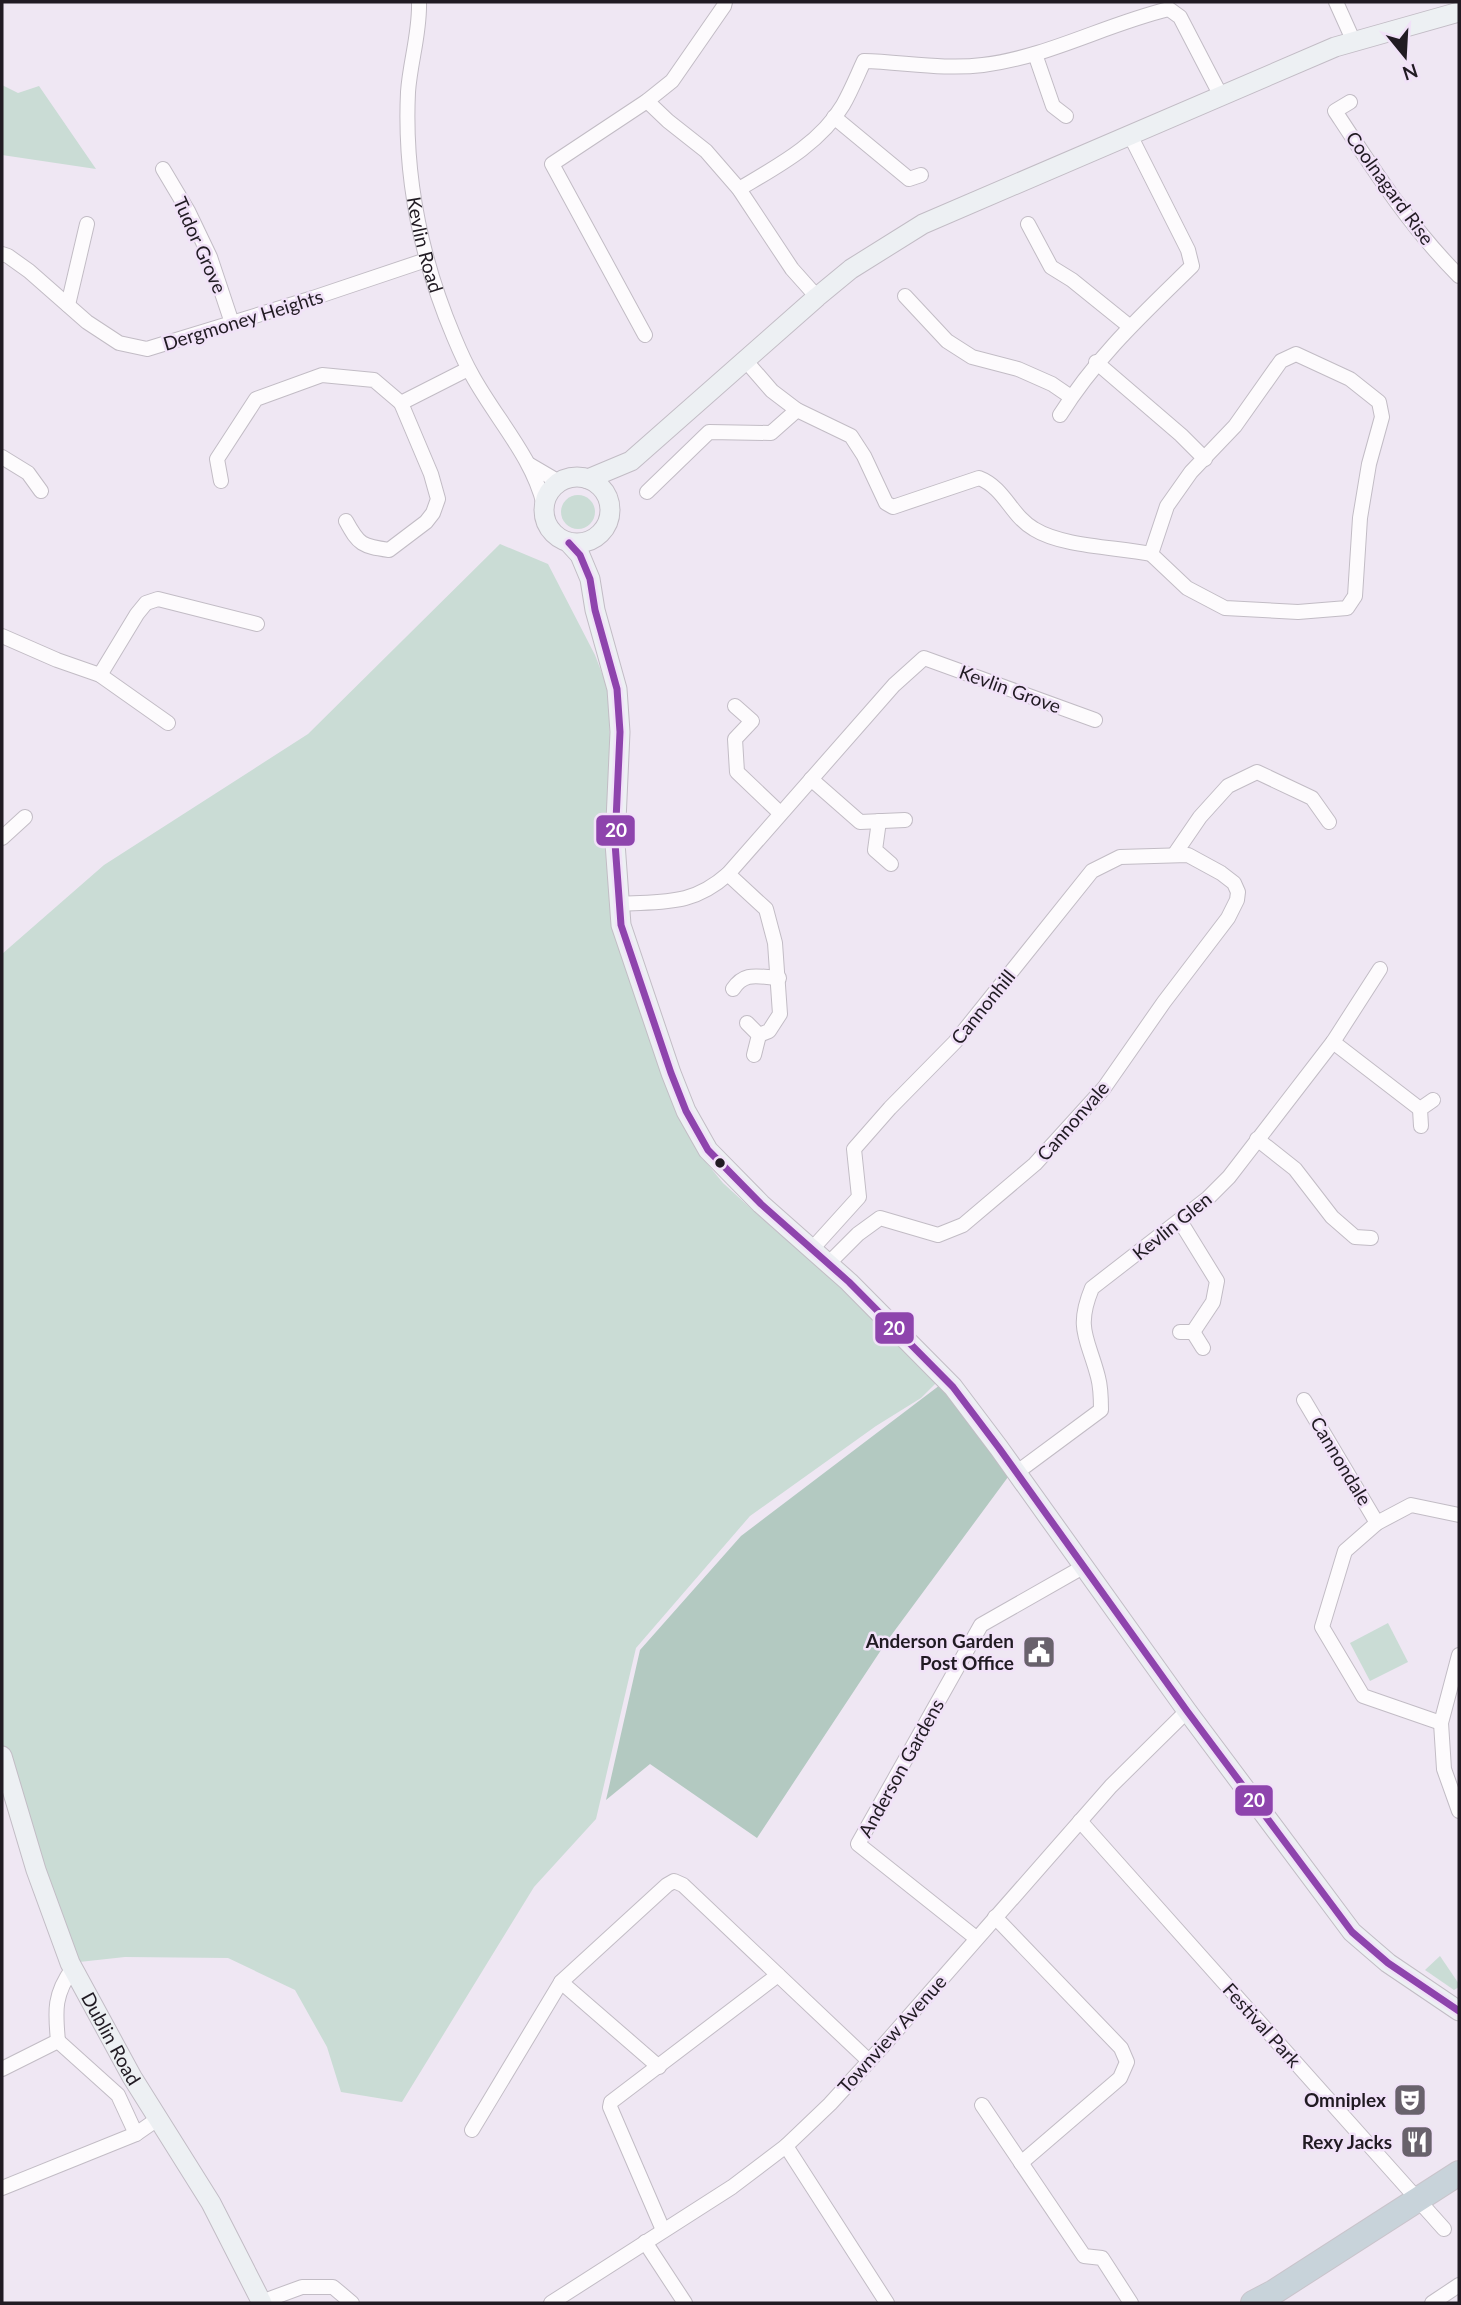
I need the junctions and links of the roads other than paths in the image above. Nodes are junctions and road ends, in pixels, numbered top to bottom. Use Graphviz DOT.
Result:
graph roads {
  1 [pos="419,2"];
  2 [pos="725,2"];
  3 [pos="1336,2"];
  4 [pos="1459,12"];
  5 [pos="1354,42"];
  6 [pos="1035,54"];
  7 [pos="1221,96"];
  8 [pos="647,101"];
  9 [pos="1350,102"];
  10 [pos="1066,116"];
  11 [pos="834,117"];
  12 [pos="1130,135"];
  13 [pos="163,169"];
  14 [pos="920,175"];
  15 [pos="738,189"];
  16 [pos="87,224"];
  17 [pos="1028,224"];
  18 [pos="2,254"];
  19 [pos="426,260"];
  20 [pos="1459,276"];
  21 [pos="905,296"];
  22 [pos="817,297"];
  23 [pos="68,305"];
  24 [pos="233,323"];
  25 [pos="1129,326"];
  26 [pos="645,335"];
  27 [pos="745,360"];
  28 [pos="1096,362"];
  29 [pos="468,369"];
  30 [pos="1071,397"];
  31 [pos="401,403"];
  32 [pos="797,410"];
  33 [pos="1060,415"];
  34 [pos="2,457"];
  35 [pos="1205,459"];
  36 [pos="631,461"];
  37 [pos="529,464"];
  38 [pos="588,479"];
  39 [pos="221,481"];
  40 [pos="559,482"];
  41 [pos="41,491"];
  42 [pos="647,492"];
  43 [pos="610,503"];
  44 [pos="544,505"];
  45 [pos="346,521"];
  46 [pos="600,535"];
  47 [pos="569,542"];
  48 [pos="1151,554"];
  49 [pos="590,579"];
  50 [pos="257,624"];
  51 [pos="2,636"];
  52 [pos="100,675"];
  53 [pos="735,706"];
  54 [pos="1095,720"];
  55 [pos="168,723"];
  56 [pos="811,779"];
  57 [pos="780,813"];
  58 [pos="25,817"];
  59 [pos="905,820"];
  60 [pos="879,821"];
  61 [pos="1329,822"];
  62 [pos="2,838"];
  63 [pos="1174,855"];
  64 [pos="891,864"];
  65 [pos="1221,873"];
  66 [pos="728,874"];
  67 [pos="619,904"];
  68 [pos="1380,969"];
  69 [pos="779,978"];
  70 [pos="733,989"];
  71 [pos="747,1023"];
  72 [pos="759,1035"];
  73 [pos="1333,1042"];
  74 [pos="754,1055"];
  75 [pos="1433,1100"];
  76 [pos="1420,1109"];
  77 [pos="1420,1126"];
  78 [pos="1257,1139"];
  79 [pos="1180,1221"];
  80 [pos="1371,1238"];
  81 [pos="812,1249"];
  82 [pos="828,1264"];
  83 [pos="1203,1348"];
  84 [pos="1304,1400"];
  85 [pos="1016,1473"];
  86 [pos="1459,1514"];
  87 [pos="1377,1523"];
  88 [pos="1083,1567"];
  89 [pos="1459,1655"];
  90 [pos="1186,1711"];
  91 [pos="1441,1723"];
  92 [pos="2,1756"];
  93 [pos="1459,1811"];
  94 [pos="1080,1821"];
  95 [pos="995,1916"];
  96 [pos="976,1938"];
  97 [pos="72,1968"];
  98 [pos="778,1975"];
  99 [pos="561,1982"];
  100 [pos="1459,2011"];
  101 [pos="58,2041"];
  102 [pos="869,2061"];
  103 [pos="659,2067"];
  104 [pos="2,2068"];
  105 [pos="982,2105"];
  106 [pos="159,2118"];
  107 [pos="472,2130"];
  108 [pos="136,2134"];
  109 [pos="786,2146"];
  110 [pos="1021,2163"];
  111 [pos="1459,2173"];
  112 [pos="2,2188"];
  113 [pos="1444,2229"];
  114 [pos="663,2230"];
  115 [pos="645,2242"];
  116 [pos="1459,2285"];
  117 [pos="262,2302"];
  118 [pos="352,2303"];
  119 [pos="551,2303"];
  120 [pos="685,2303"];
  121 [pos="887,2303"];
  122 [pos="1131,2303"];
  123 [pos="1253,2303"];
  124 [pos="1432,2303"];
  1 -- 19 [label="street, Kevlin Road"];
  2 -- 8 [label="street"];
  3 -- 5 [label="street"];
  4 -- 5 [label="street"];
  5 -- 7 [label="street"];
  6 -- 7 [label="street"];
  6 -- 10 [label="street"];
  6 -- 11 [label="street"];
  7 -- 12 [label="street"];
  8 -- 15 [label="street"];
  8 -- 26 [label="street"];
  9 -- 20 [label="street, Coolnagard Rise"];
  11 -- 14 [label="street"];
  11 -- 15 [label="street"];
  12 -- 22 [label="street"];
  12 -- 25 [label="street"];
  13 -- 24 [label="street, Tudor Grove"];
  15 -- 22 [label="street"];
  16 -- 23 [label="street"];
  17 -- 25 [label="street"];
  18 -- 23 [label="street, Dergmoney Heights"];
  19 -- 24 [label="street, Dergmoney Heights"];
  19 -- 29 [label="street, Kevlin Road"];
  21 -- 30 [label="street"];
  22 -- 27 [label="street"];
  23 -- 24 [label="street, Dergmoney Heights"];
  25 -- 28 [label="street"];
  27 -- 32 [label="street"];
  27 -- 36 [label="street"];
  28 -- 30 [label="street"];
  28 -- 35 [label="street"];
  29 -- 31 [label="street"];
  29 -- 37 [label="street, Kevlin Road"];
  30 -- 33 [label="street"];
  31 -- 39 [label="street"];
  31 -- 45 [label="street"];
  32 -- 42 [label="street"];
  32 -- 48 [label="street"];
  34 -- 41 [label="street"];
  35 -- 48 [label="street"];
  35 -- 48 [label="street"];
  36 -- 38 [label="street"];
  36 -- 43 [label="street"];
  37 -- 40 [label="street, Kevlin Road"];
  37 -- 44 [label="street, Kevlin Road"];
  38 -- 40 [label="street"];
  38 -- 43 [label="street"];
  40 -- 44 [label="street"];
  43 -- 46 [label="street"];
  44 -- 47 [label="street"];
  46 -- 47 [label="street"];
  46 -- 49 [label="street"];
  47 -- 49 [label="street"];
  49 -- 67 [label="street"];
  50 -- 52 [label="street"];
  51 -- 52 [label="street"];
  52 -- 55 [label="street"];
  53 -- 57 [label="street"];
  54 -- 56 [label="street, Kevlin Grove"];
  56 -- 57 [label="street"];
  56 -- 60 [label="street"];
  57 -- 66 [label="street"];
  58 -- 62 [label="street"];
  59 -- 60 [label="street"];
  60 -- 64 [label="street"];
  61 -- 63 [label="street"];
  63 -- 65 [label="street, Cannonhill"];
  63 -- 81 [label="street, Cannonhill"];
  65 -- 82 [label="street, Cannonvale"];
  66 -- 67 [label="street"];
  66 -- 69 [label="street"];
  67 -- 81 [label="street"];
  68 -- 73 [label="street, Kevlin Glen"];
  69 -- 70 [label="street"];
  69 -- 72 [label="street"];
  71 -- 72 [label="street"];
  72 -- 74 [label="street"];
  73 -- 76 [label="street"];
  73 -- 78 [label="street, Kevlin Glen"];
  75 -- 76 [label="street"];
  76 -- 77 [label="street"];
  78 -- 79 [label="street, Kevlin Glen"];
  78 -- 80 [label="street"];
  79 -- 83 [label="street"];
  79 -- 85 [label="street, Kevlin Glen"];
  81 -- 82 [label="street"];
  82 -- 85 [label="street"];
  84 -- 87 [label="street, Cannondale"];
  85 -- 88 [label="street"];
  86 -- 87 [label="street, Cannondale"];
  87 -- 91 [label="street, Cannondale"];
  88 -- 90 [label="street"];
  88 -- 96 [label="street, Anderson Gardens"];
  89 -- 91 [label="street"];
  90 -- 94 [label="street, Townview Avenue"];
  90 -- 100 [label="street"];
  91 -- 93 [label="street"];
  92 -- 97 [label="street, Dublin Road"];
  94 -- 95 [label="street, Townview Avenue"];
  94 -- 113 [label="street, Festival Park"];
  95 -- 96 [label="street, Townview Avenue"];
  95 -- 110 [label="street"];
  96 -- 102 [label="street, Townview Avenue"];
  97 -- 101 [label="street"];
  97 -- 106 [label="street, Dublin Road"];
  98 -- 99 [label="street"];
  98 -- 102 [label="street"];
  98 -- 103 [label="street"];
  99 -- 103 [label="street"];
  99 -- 107 [label="street"];
  101 -- 104 [label="street"];
  101 -- 108 [label="street"];
  102 -- 109 [label="street, Townview Avenue"];
  103 -- 114 [label="street"];
  105 -- 110 [label="street"];
  106 -- 108 [label="street"];
  106 -- 117 [label="street, Dublin Road"];
  108 -- 112 [label="street"];
  109 -- 114 [label="street, Townview Avenue"];
  109 -- 121 [label="street"];
  110 -- 122 [label="street"];
  111 -- 123 [label="highway"];
  114 -- 115 [label="street, Townview Avenue"];
  115 -- 119 [label="street, Townview Avenue"];
  115 -- 120 [label="street"];
  116 -- 124 [label="street"];
  117 -- 118 [label="street"];
}
